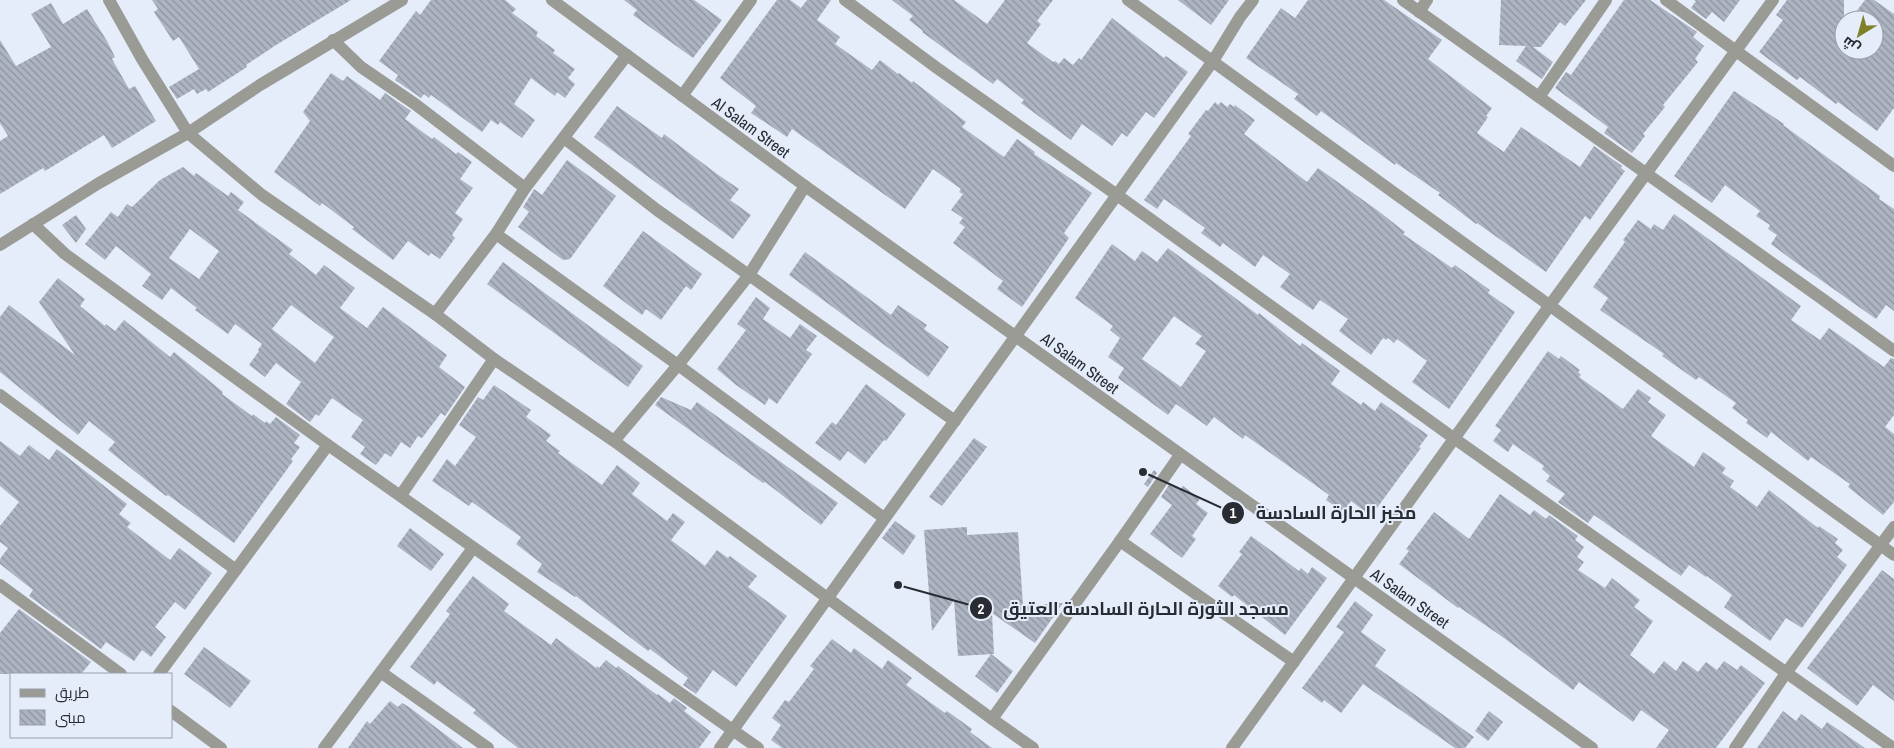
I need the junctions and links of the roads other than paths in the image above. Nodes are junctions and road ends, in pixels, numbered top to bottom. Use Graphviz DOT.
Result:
graph roads {
  1 [pos="109,0"];
  2 [pos="402,0"];
  3 [pos="552,0"];
  4 [pos="751,0"];
  5 [pos="845,0"];
  6 [pos="1128,0"];
  7 [pos="1253,0"];
  8 [pos="1403,0"];
  9 [pos="1426,0"];
  10 [pos="1606,0"];
  11 [pos="1666,0"];
  12 [pos="1773,0"];
  13 [pos="1419,12"];
  14 [pos="334,40"];
  15 [pos="1736,50"];
  16 [pos="627,55"];
  17 [pos="1213,61"];
  18 [pos="682,96"];
  19 [pos="1539,97"];
  20 [pos="188,133"];
  21 [pos="564,138"];
  22 [pos="1894,166"];
  23 [pos="1647,174"];
  24 [pos="805,186"];
  25 [pos="525,188"];
  26 [pos="1117,195"];
  27 [pos="33,224"];
  28 [pos="496,234"];
  29 [pos="0,245"];
  30 [pos="749,275"];
  31 [pos="1550,305"];
  32 [pos="435,314"];
  33 [pos="1015,336"];
  34 [pos="1894,352"];
  35 [pos="494,359"];
  36 [pos="678,365"];
  37 [pos="0,394"];
  38 [pos="955,421"];
  39 [pos="1454,439"];
  40 [pos="614,441"];
  41 [pos="328,445"];
  42 [pos="1180,455"];
  43 [pos="401,496"];
  44 [pos="884,518"];
  45 [pos="1894,527"];
  46 [pos="1120,541"];
  47 [pos="1880,545"];
  48 [pos="473,548"];
  49 [pos="1894,555"];
  50 [pos="236,570"];
  51 [pos="1354,578"];
  52 [pos="0,585"];
  53 [pos="826,598"];
  54 [pos="1294,662"];
  55 [pos="120,673"];
  56 [pos="160,673"];
  57 [pos="382,673"];
  58 [pos="1786,673"];
  59 [pos="172,712"];
  60 [pos="992,719"];
  61 [pos="734,730"];
  62 [pos="220,748"];
  63 [pos="324,748"];
  64 [pos="488,748"];
  65 [pos="720,748"];
  66 [pos="758,748"];
  67 [pos="1033,748"];
  68 [pos="1232,748"];
  69 [pos="1592,748"];
  70 [pos="1735,748"];
  71 [pos="1893,748"];
  1 -- 20 [label="street"];
  2 -- 14 [label="street"];
  3 -- 16 [label="street, Al Salam Street"];
  4 -- 18 [label="street"];
  5 -- 26 [label="street"];
  6 -- 17 [label="street"];
  7 -- 17 [label="street"];
  8 -- 13 [label="street"];
  9 -- 13 [label="street"];
  10 -- 19 [label="street"];
  11 -- 15 [label="street"];
  12 -- 15 [label="street"];
  13 -- 19 [label="street"];
  14 -- 20 [label="street"];
  14 -- 25 [label="street"];
  15 -- 22 [label="street"];
  15 -- 23 [label="street"];
  16 -- 18 [label="street, Al Salam Street"];
  16 -- 21 [label="street"];
  17 -- 26 [label="street"];
  17 -- 31 [label="street"];
  18 -- 24 [label="street, Al Salam Street"];
  19 -- 23 [label="street"];
  20 -- 27 [label="street"];
  20 -- 32 [label="street"];
  21 -- 25 [label="street"];
  21 -- 30 [label="street"];
  23 -- 31 [label="street"];
  23 -- 34 [label="street"];
  24 -- 30 [label="street"];
  24 -- 33 [label="street, Al Salam Street"];
  25 -- 28 [label="street"];
  26 -- 33 [label="street"];
  26 -- 39 [label="street"];
  27 -- 29 [label="street"];
  27 -- 41 [label="street"];
  28 -- 32 [label="street"];
  28 -- 36 [label="street"];
  30 -- 36 [label="street"];
  30 -- 38 [label="street"];
  31 -- 39 [label="street"];
  31 -- 47 [label="street"];
  32 -- 35 [label="street"];
  33 -- 38 [label="street"];
  33 -- 42 [label="street, Al Salam Street"];
  35 -- 40 [label="street"];
  35 -- 43 [label="street"];
  36 -- 40 [label="street"];
  36 -- 44 [label="street"];
  37 -- 50 [label="street"];
  38 -- 44 [label="street"];
  39 -- 51 [label="street"];
  39 -- 58 [label="street"];
  40 -- 53 [label="street"];
  41 -- 43 [label="street"];
  41 -- 50 [label="street"];
  42 -- 46 [label="street"];
  42 -- 51 [label="street, Al Salam Street"];
  43 -- 48 [label="street"];
  44 -- 53 [label="street"];
  45 -- 47 [label="street"];
  46 -- 54 [label="street"];
  46 -- 60 [label="street"];
  47 -- 49 [label="street"];
  47 -- 58 [label="street"];
  48 -- 57 [label="street"];
  48 -- 61 [label="street"];
  50 -- 56 [label="street"];
  51 -- 54 [label="street"];
  51 -- 69 [label="street, Al Salam Street"];
  52 -- 55 [label="street"];
  53 -- 60 [label="street"];
  53 -- 61 [label="street"];
  54 -- 68 [label="street"];
  57 -- 63 [label="street"];
  57 -- 64 [label="street"];
  58 -- 70 [label="street"];
  58 -- 71 [label="street"];
  59 -- 62 [label="street"];
  60 -- 67 [label="street"];
  61 -- 65 [label="street"];
  61 -- 66 [label="street"];
}
